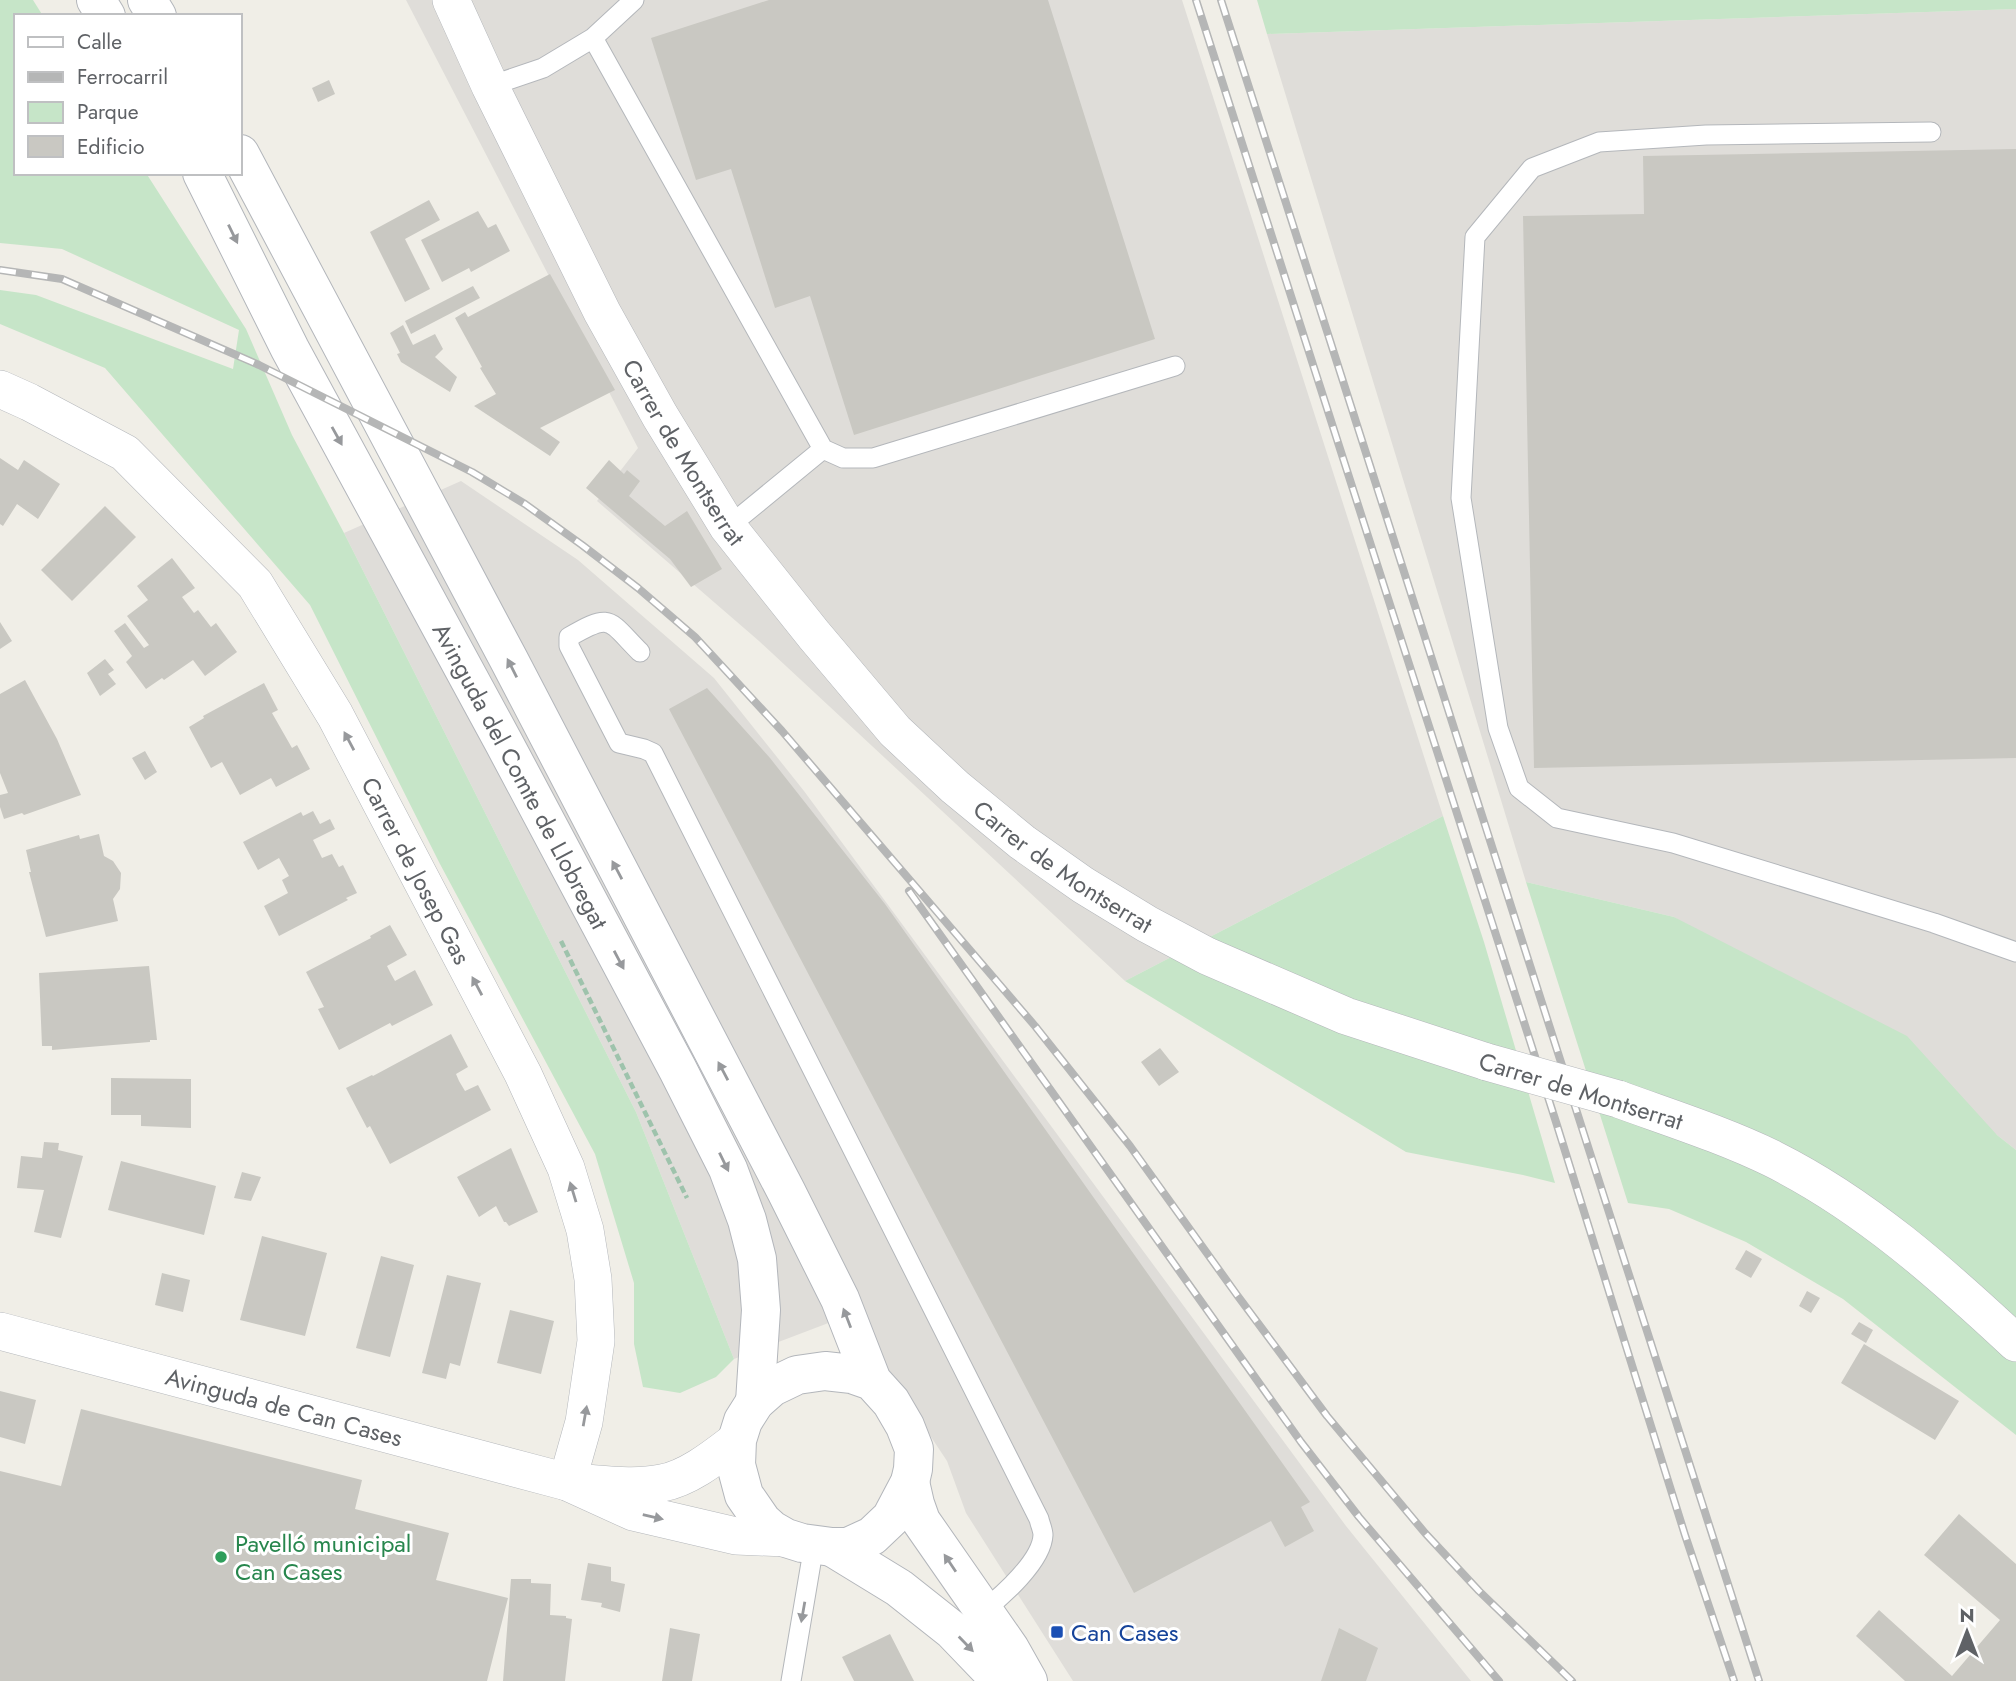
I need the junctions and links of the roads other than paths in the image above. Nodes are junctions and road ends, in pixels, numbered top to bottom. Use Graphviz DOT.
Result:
graph roads {
  1 [pos="451,0"];
  2 [pos="634,0"];
  3 [pos="593,38"];
  4 [pos="491,86"];
  5 [pos="1931,132"];
  6 [pos="242,158"];
  7 [pos="203,175"];
  8 [pos="1175,366"];
  9 [pos="0,389"];
  10 [pos="823,449"];
  11 [pos="728,527"];
  12 [pos="640,652"];
  13 [pos="2016,952"];
  14 [pos="0,1331"];
  15 [pos="2016,1343"];
  16 [pos="872,1381"];
  17 [pos="755,1402"];
  18 [pos="737,1440"];
  19 [pos="567,1482"];
  20 [pos="910,1482"];
  21 [pos="811,1543"];
  22 [pos="983,1611"];
  23 [pos="791,1681"];
  24 [pos="1001,1681"];
  25 [pos="1028,1681"];
  1 -- 4 [label="street, Carrer de Montserrat"];
  2 -- 3 [label="lane"];
  3 -- 4 [label="lane"];
  3 -- 10 [label="lane"];
  4 -- 11 [label="street, Carrer de Montserrat"];
  5 -- 13 [label="lane"];
  16 -- 6 [label="main road, one-way"];
  7 -- 17 [label="main road, Avinguda del Comte de Llobregat, one-way"];
  8 -- 10 [label="lane"];
  19 -- 9 [label="street, Carrer de Josep Gas, one-way"];
  10 -- 11 [label="lane"];
  11 -- 15 [label="street, Carrer de Montserrat, bridge"];
  12 -- 22 [label="lane"];
  14 -- 19 [label="street, Avinguda de Can Cases"];
  16 -- 17 [label="main road"];
  16 -- 20 [label="main road"];
  17 -- 18 [label="main road"];
  18 -- 19 [label="street, Avinguda de Can Cases"];
  18 -- 21 [label="main road"];
  19 -- 21 [label="street, Avinguda de Can Cases, one-way"];
  20 -- 21 [label="main road"];
  22 -- 20 [label="main road, one-way"];
  21 -- 23 [label="lane, one-way"];
  21 -- 24 [label="main road, one-way"];
  22 -- 25 [label="main road"];
}
